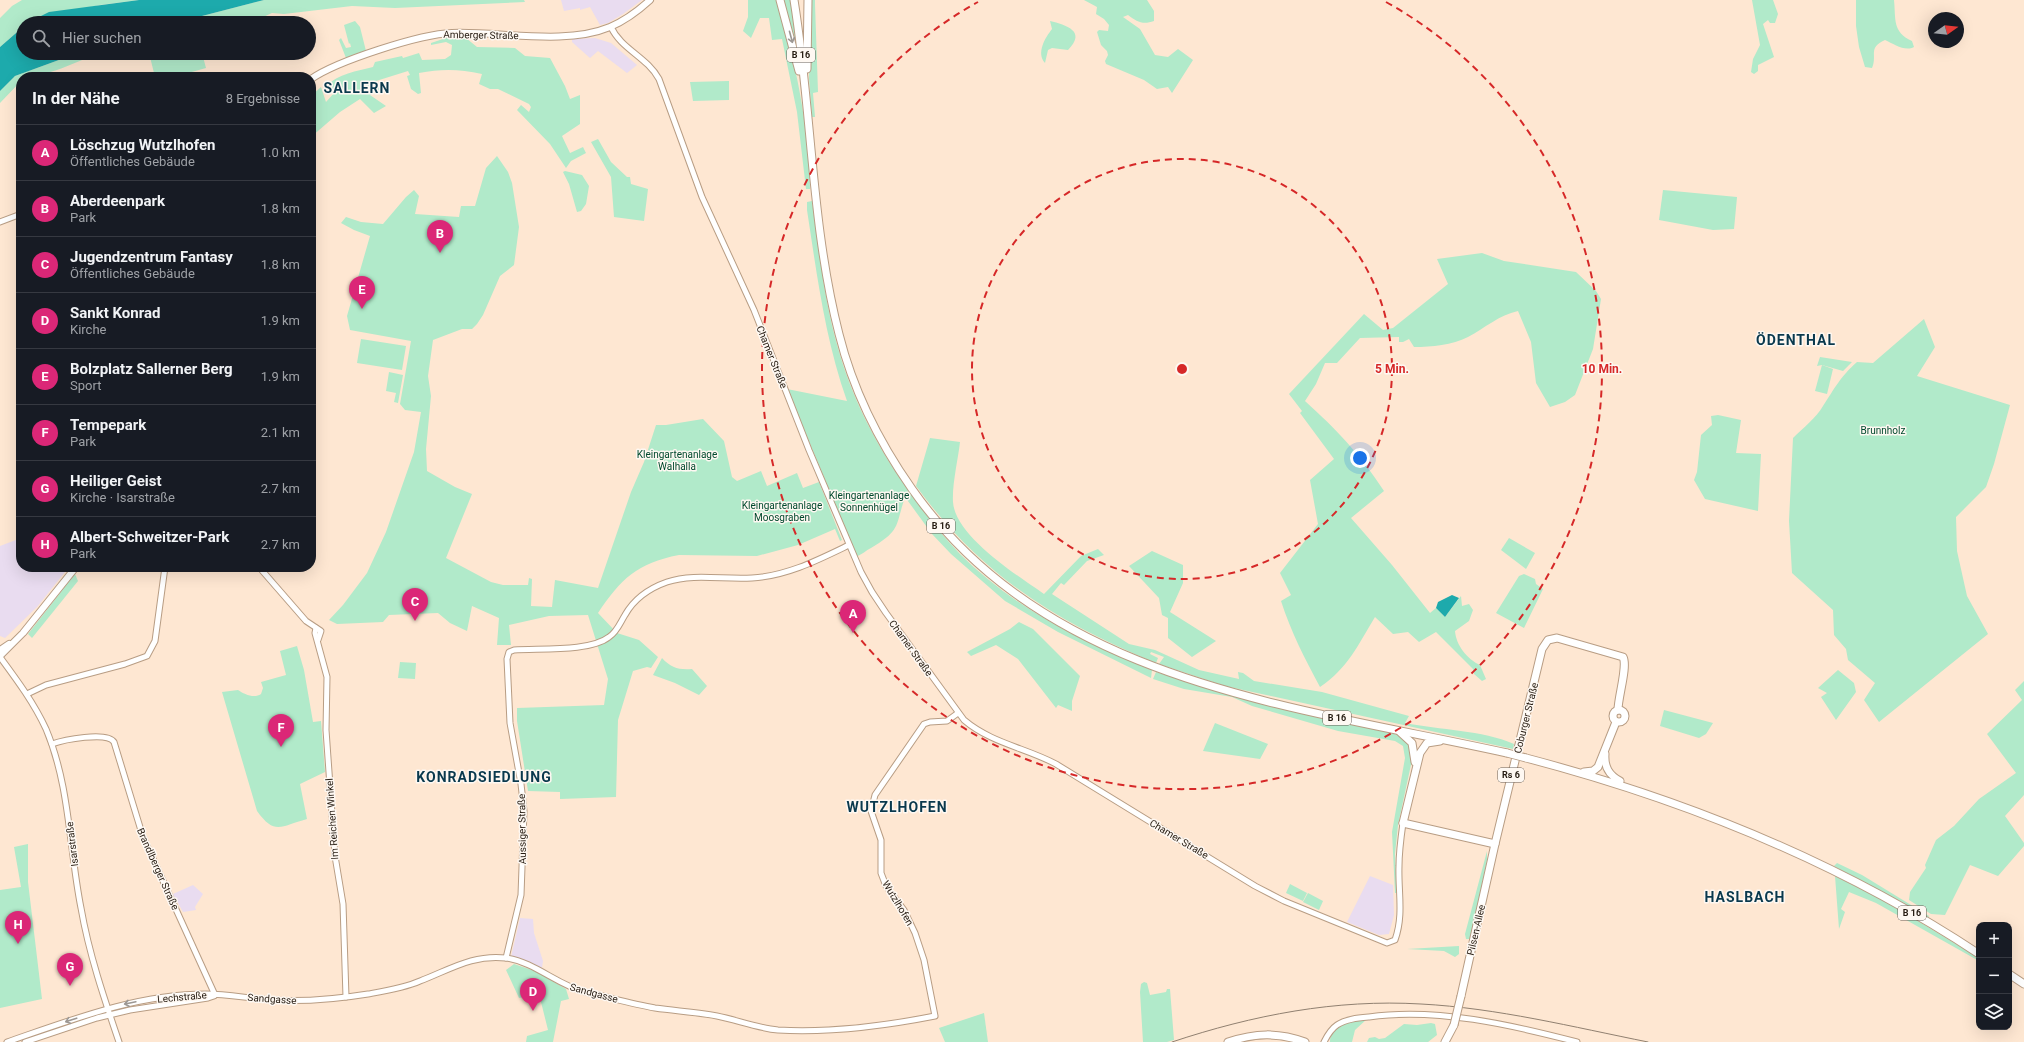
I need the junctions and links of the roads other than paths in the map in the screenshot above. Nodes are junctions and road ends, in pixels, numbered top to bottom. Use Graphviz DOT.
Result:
graph roads {
  1 [pos="650,0"];
  2 [pos="780,0"];
  3 [pos="794,0"];
  4 [pos="808,0"];
  5 [pos="611,27"];
  6 [pos="316,76"];
  7 [pos="808,109"];
  8 [pos="16,216"];
  9 [pos="0,222"];
  10 [pos="849,545"];
  11 [pos="72,572"];
  12 [pos="164,572"];
  13 [pos="263,572"];
  14 [pos="23,633"];
  15 [pos="0,650"];
  16 [pos="0,657"];
  17 [pos="27,694"];
  18 [pos="958,713"];
  19 [pos="1398,730"];
  20 [pos="1450,741"];
  21 [pos="52,744"];
  22 [pos="1605,752"];
  23 [pos="1414,772"];
  24 [pos="1580,772"];
  25 [pos="1636,789"];
  26 [pos="1403,823"];
  27 [pos="1495,844"];
  28 [pos="1976,952"];
  29 [pos="506,958"];
  30 [pos="2012,976"];
  31 [pos="2024,984"];
  32 [pos="215,995"];
  33 [pos="346,997"];
  34 [pos="108,1008"];
  35 [pos="110,1015"];
  36 [pos="935,1016"];
  37 [pos="1327,1036"];
  38 [pos="7,1042"];
  39 [pos="25,1042"];
  40 [pos="119,1042"];
  41 [pos="1228,1042"];
  42 [pos="1304,1042"];
  43 [pos="1324,1042"];
  44 [pos="1328,1042"];
  45 [pos="1445,1042"];
  46 [pos="1577,1042"];
  1 -- 5 [label="main road, Amberger Straße"];
  2 -- 7 [label="main road, one-way"];
  3 -- 7 [label="main road, B 16"];
  4 -- 7 [label="main road, B 16"];
  5 -- 6 [label="main road, Amberger Straße"];
  5 -- 10 [label="street, Chamer Straße"];
  7 -- 19 [label="main road, B 16"];
  8 -- 9 [label="street"];
  10 -- 18 [label="street, Chamer Straße"];
  10 -- 29 [label="street, Aussiger Straße"];
  11 -- 14 [label="main road"];
  12 -- 17 [label="street"];
  13 -- 33 [label="street, Im Reichen Winkel"];
  14 -- 15 [label="main road"];
  14 -- 16 [label="main road"];
  16 -- 17 [label="street, Isarstraße"];
  17 -- 21 [label="street, Isarstraße"];
  18 -- 26 [label="street, Chamer Straße"];
  18 -- 36 [label="street, Wutzlhofen"];
  19 -- 20 [label="main road, B 16"];
  19 -- 23 [label="main road"];
  20 -- 23 [label="main road, B 16"];
  20 -- 24 [label="main road, B 16, bridge"];
  21 -- 32 [label="street, Brandlberger Straße"];
  21 -- 34 [label="street, Isarstraße"];
  22 -- 24 [label="main road"];
  22 -- 25 [label="main road, B 16"];
  22 -- 27 [label="main road, Coburger Straße / Rs 6"];
  23 -- 26 [label="main road"];
  24 -- 25 [label="main road, B 16"];
  25 -- 28 [label="main road, B 16"];
  26 -- 27 [label="main road"];
  27 -- 45 [label="main road, Pilsen-Allee, bridge"];
  29 -- 33 [label="street, Sandgasse"];
  29 -- 36 [label="street, Sandgasse"];
  30 -- 31 [label="main road"];
  32 -- 33 [label="street, Sandgasse"];
  32 -- 34 [label="street, Lechstraße, one-way"];
  32 -- 35 [label="street, Lechstraße"];
  34 -- 35 [label="street, Isarstraße"];
  34 -- 38 [label="street, Lechstraße, one-way"];
  35 -- 39 [label="street, Lechstraße"];
  35 -- 40 [label="street, Isarstraße"];
  37 -- 43 [label="street"];
  37 -- 44 [label="street"];
  37 -- 46 [label="street"];
  41 -- 42 [label="main road"];
}
